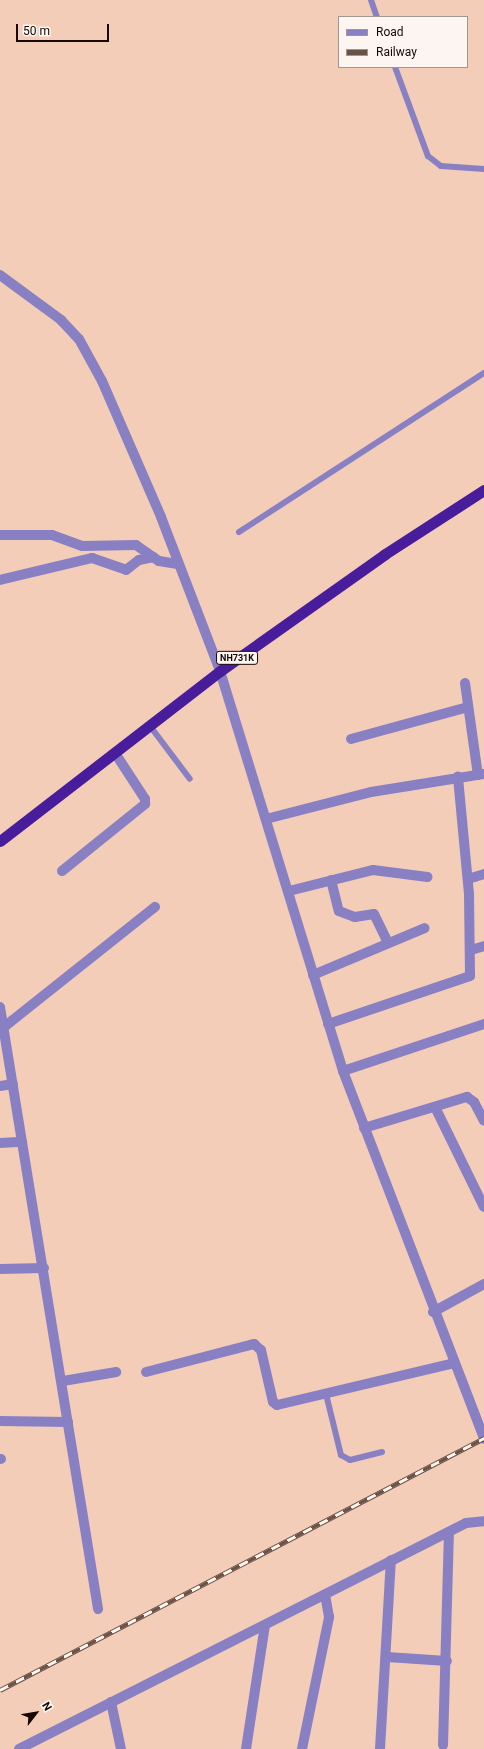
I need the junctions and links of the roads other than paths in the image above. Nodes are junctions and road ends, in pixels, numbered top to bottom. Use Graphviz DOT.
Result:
graph roads {
  1 [pos="371,0"];
  2 [pos="377,16"];
  3 [pos="395,68"];
  4 [pos="484,169"];
  5 [pos="0,275"];
  6 [pos="484,373"];
  7 [pos="484,490"];
  8 [pos="240,532"];
  9 [pos="0,535"];
  10 [pos="154,557"];
  11 [pos="178,564"];
  12 [pos="0,580"];
  13 [pos="220,671"];
  14 [pos="465,683"];
  15 [pos="468,707"];
  16 [pos="150,726"];
  17 [pos="351,739"];
  18 [pos="115,753"];
  19 [pos="481,774"];
  20 [pos="458,777"];
  21 [pos="190,779"];
  22 [pos="266,818"];
  23 [pos="0,841"];
  24 [pos="62,871"];
  25 [pos="484,874"];
  26 [pos="428,877"];
  27 [pos="468,879"];
  28 [pos="330,880"];
  29 [pos="289,891"];
  30 [pos="155,907"];
  31 [pos="425,928"];
  32 [pos="388,943"];
  33 [pos="484,946"];
  34 [pos="471,950"];
  35 [pos="314,975"];
  36 [pos="0,1007"];
  37 [pos="328,1024"];
  38 [pos="484,1024"];
  39 [pos="4,1027"];
  40 [pos="343,1071"];
  41 [pos="13,1084"];
  42 [pos="0,1086"];
  43 [pos="435,1107"];
  44 [pos="484,1121"];
  45 [pos="364,1128"];
  46 [pos="22,1142"];
  47 [pos="0,1143"];
  48 [pos="484,1207"];
  49 [pos="44,1268"];
  50 [pos="0,1269"];
  51 [pos="484,1284"];
  52 [pos="433,1312"];
  53 [pos="454,1364"];
  54 [pos="116,1372"];
  55 [pos="146,1372"];
  56 [pos="63,1381"];
  57 [pos="326,1394"];
  58 [pos="0,1421"];
  59 [pos="68,1422"];
  60 [pos="484,1439"];
  61 [pos="382,1452"];
  62 [pos="483,1520"];
  63 [pos="448,1532"];
  64 [pos="391,1560"];
  65 [pos="326,1594"];
  66 [pos="98,1609"];
  67 [pos="265,1625"];
  68 [pos="387,1657"];
  69 [pos="447,1661"];
  70 [pos="111,1702"];
  71 [pos="443,1745"];
  72 [pos="19,1749"];
  73 [pos="121,1749"];
  74 [pos="246,1749"];
  75 [pos="302,1749"];
  76 [pos="380,1749"];
  1 -- 2 [label="lane"];
  3 -- 4 [label="lane"];
  5 -- 11 [label="street"];
  6 -- 8 [label="lane"];
  7 -- 13 [label="highway, NH731K"];
  9 -- 10 [label="street"];
  10 -- 11 [label="street"];
  10 -- 12 [label="street"];
  11 -- 13 [label="street"];
  13 -- 16 [label="highway, NH731K"];
  13 -- 22 [label="street"];
  14 -- 15 [label="street"];
  15 -- 17 [label="street"];
  15 -- 19 [label="street"];
  16 -- 18 [label="highway, NH731K"];
  16 -- 21 [label="lane"];
  18 -- 23 [label="highway, NH731K"];
  18 -- 24 [label="street"];
  19 -- 20 [label="street"];
  20 -- 22 [label="street"];
  20 -- 27 [label="street"];
  22 -- 29 [label="street"];
  25 -- 27 [label="street"];
  26 -- 28 [label="street"];
  27 -- 34 [label="street"];
  28 -- 29 [label="street"];
  28 -- 32 [label="street"];
  29 -- 35 [label="street"];
  30 -- 39 [label="street"];
  31 -- 32 [label="street"];
  32 -- 35 [label="street"];
  33 -- 34 [label="street"];
  34 -- 37 [label="street"];
  35 -- 37 [label="street"];
  36 -- 39 [label="street"];
  37 -- 40 [label="street"];
  38 -- 40 [label="street"];
  39 -- 41 [label="street"];
  40 -- 45 [label="street"];
  41 -- 42 [label="street"];
  41 -- 46 [label="street"];
  43 -- 44 [label="street"];
  43 -- 45 [label="street"];
  43 -- 48 [label="street"];
  45 -- 52 [label="street"];
  46 -- 47 [label="street"];
  46 -- 49 [label="street"];
  49 -- 50 [label="street"];
  49 -- 56 [label="street"];
  51 -- 52 [label="street"];
  52 -- 53 [label="street"];
  53 -- 57 [label="street"];
  53 -- 60 [label="street"];
  54 -- 56 [label="street"];
  55 -- 57 [label="street"];
  56 -- 59 [label="street"];
  57 -- 61 [label="lane"];
  58 -- 59 [label="street"];
  59 -- 66 [label="street"];
  62 -- 63 [label="street"];
  63 -- 64 [label="street"];
  63 -- 69 [label="street"];
  64 -- 65 [label="street"];
  64 -- 68 [label="street"];
  65 -- 67 [label="street"];
  65 -- 75 [label="street"];
  67 -- 70 [label="street"];
  67 -- 74 [label="street"];
  68 -- 69 [label="street"];
  68 -- 76 [label="street"];
  69 -- 71 [label="street"];
  70 -- 72 [label="street"];
  70 -- 73 [label="street"];
}
